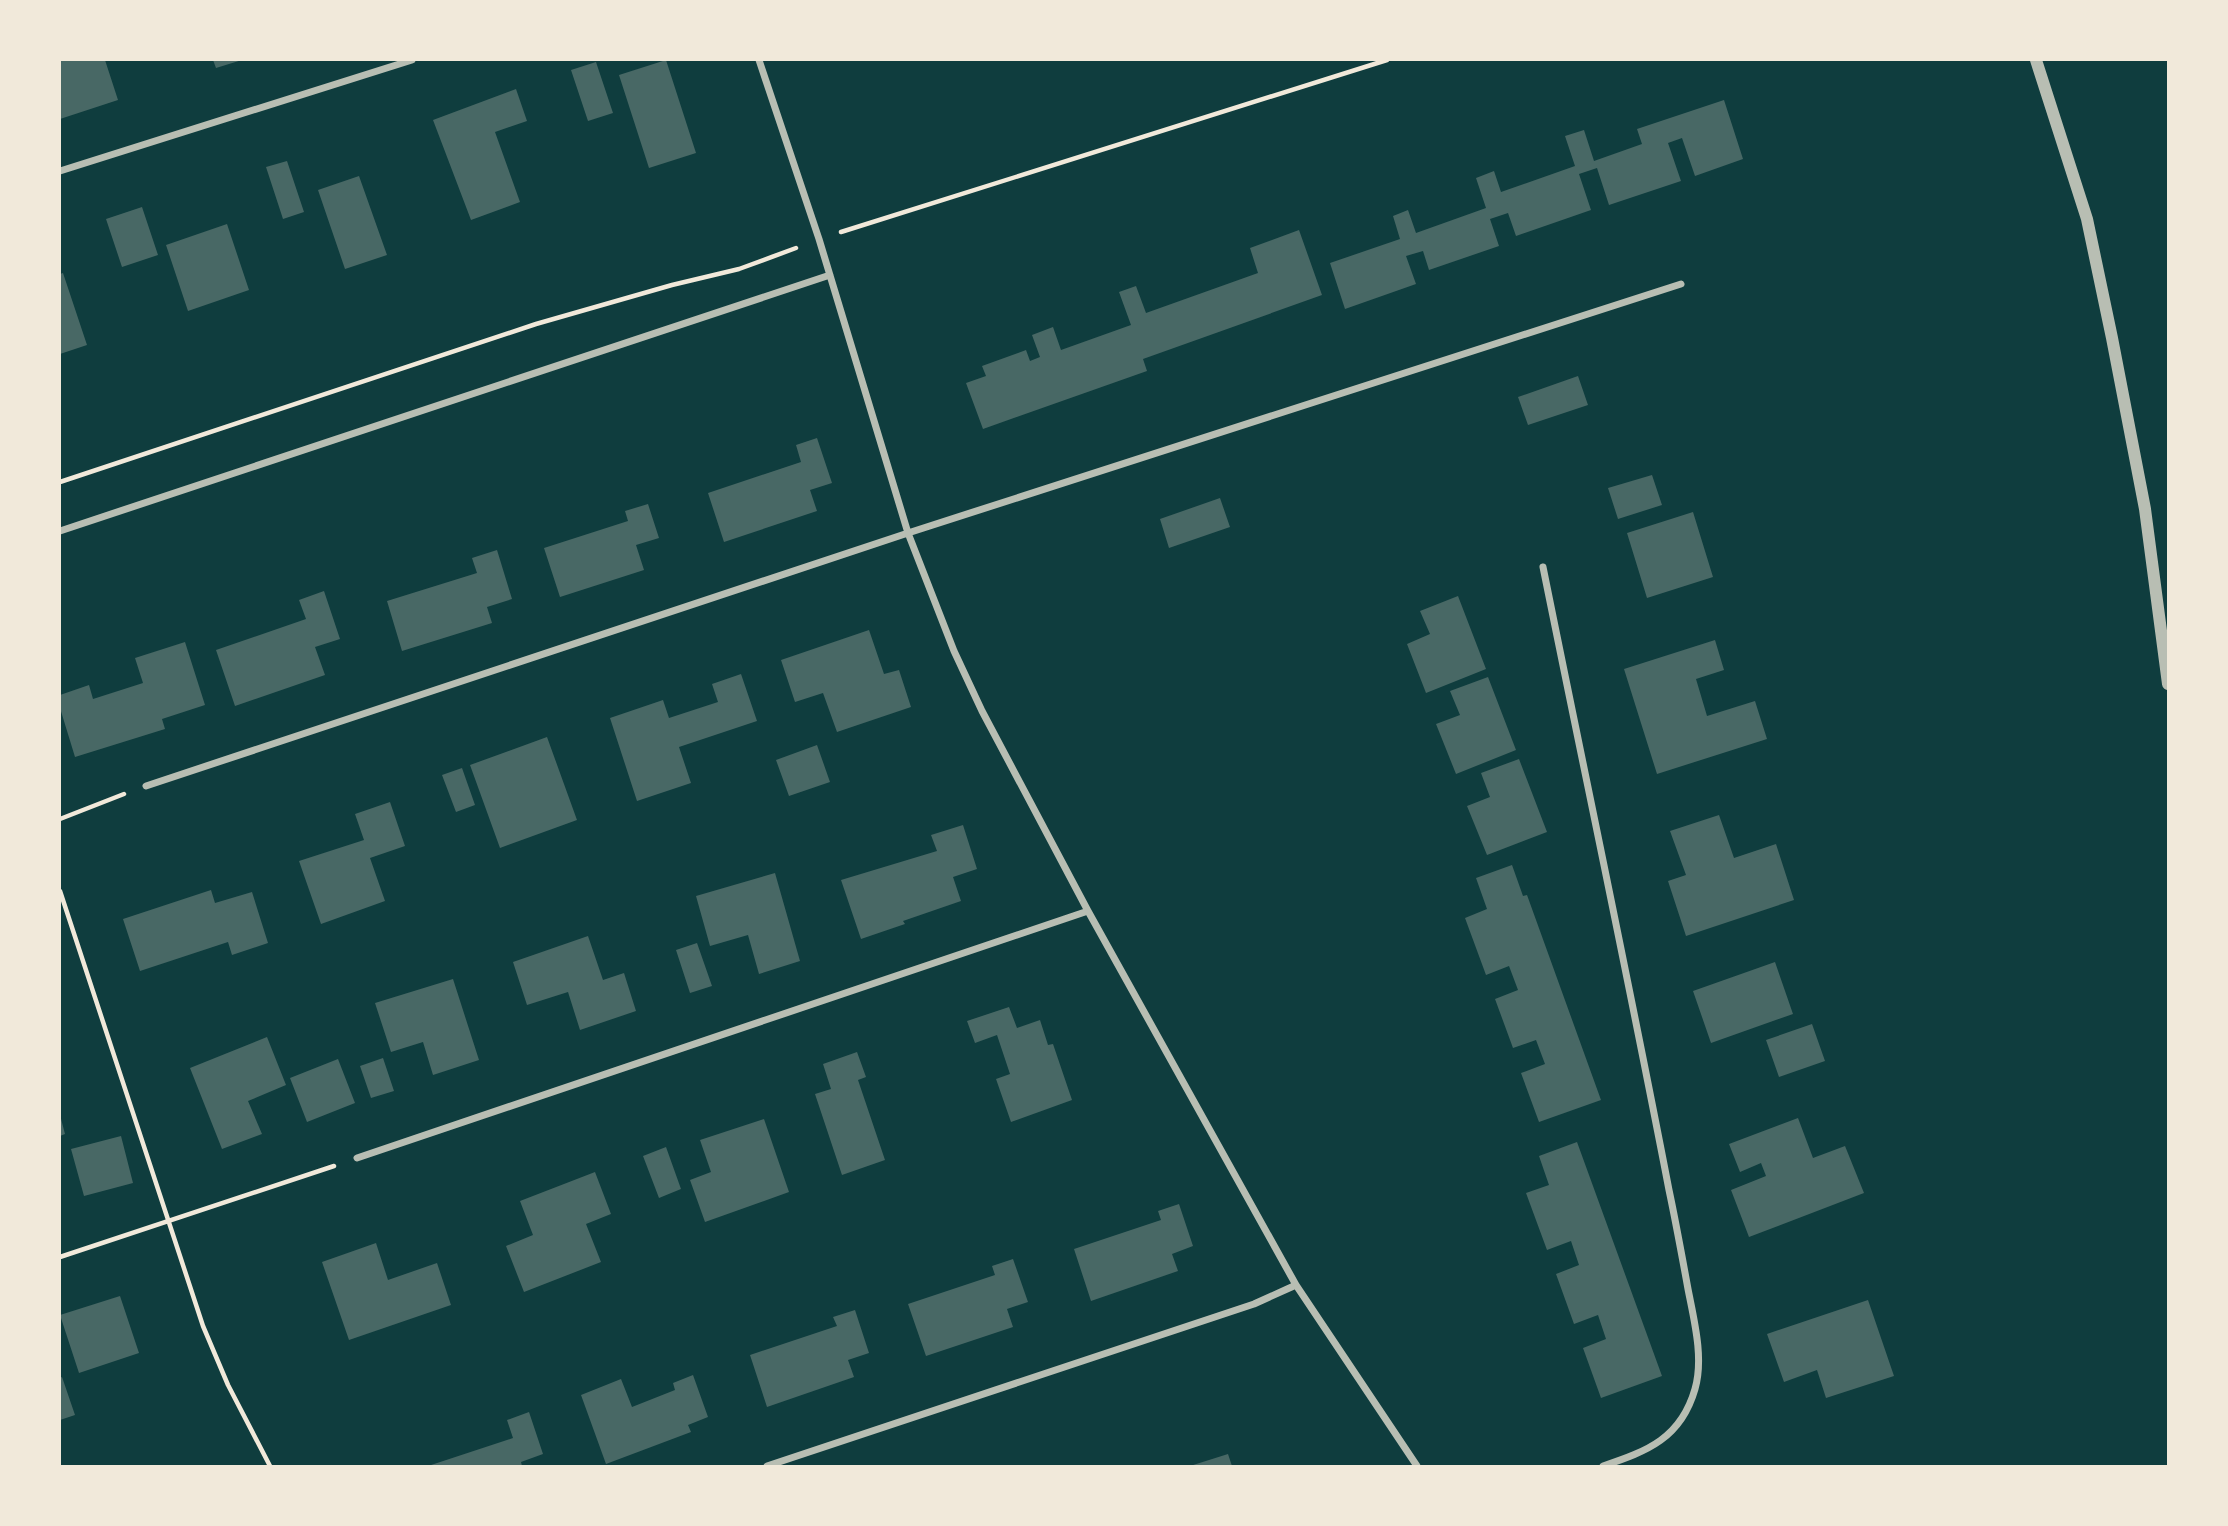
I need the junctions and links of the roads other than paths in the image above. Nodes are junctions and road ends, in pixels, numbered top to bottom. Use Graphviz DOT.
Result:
graph roads {
  1 [pos="412,60"];
  2 [pos="759,60"];
  3 [pos="2036,60"];
  4 [pos="60,171"];
  5 [pos="830,275"];
  6 [pos="1681,284"];
  7 [pos="60,531"];
  8 [pos="908,533"];
  9 [pos="1543,567"];
  10 [pos="2168,684"];
  11 [pos="145,786"];
  12 [pos="1088,911"];
  13 [pos="357,1158"];
  14 [pos="1296,1284"];
  15 [pos="767,1466"];
  16 [pos="1417,1466"];
  17 [pos="1604,1466"];
  1 -- 4 [label="street"];
  2 -- 5 [label="street"];
  3 -- 10 [label="street"];
  5 -- 7 [label="street"];
  5 -- 8 [label="street"];
  6 -- 8 [label="street"];
  8 -- 11 [label="street"];
  8 -- 12 [label="street"];
  9 -- 17 [label="street"];
  12 -- 13 [label="street"];
  12 -- 14 [label="street"];
  14 -- 15 [label="street"];
  14 -- 16 [label="street"];
}
